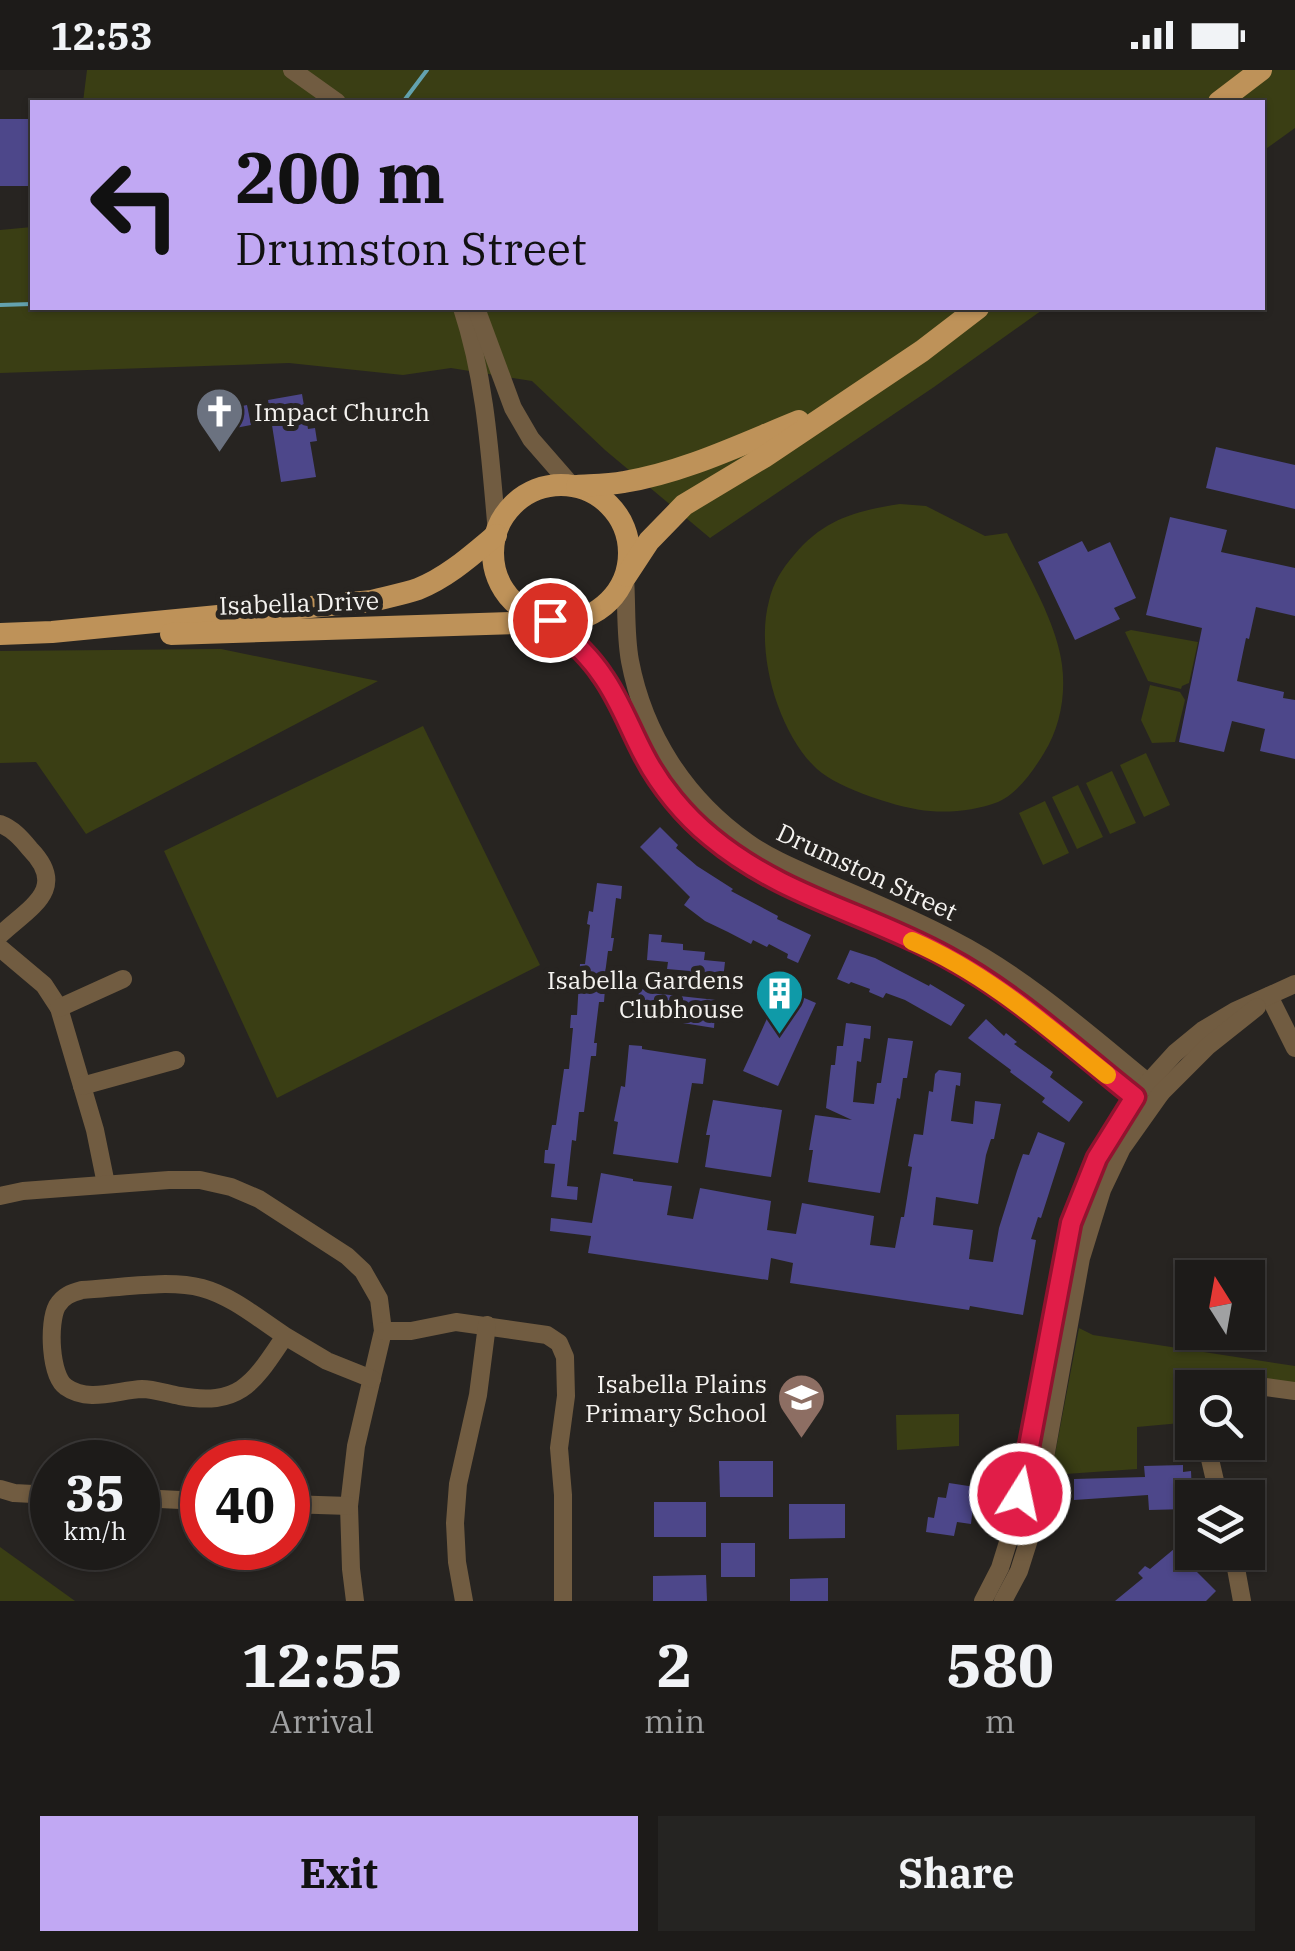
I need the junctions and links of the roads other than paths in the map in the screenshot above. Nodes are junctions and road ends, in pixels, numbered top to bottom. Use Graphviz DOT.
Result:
graph roads {
  1 [pos="292,70"];
  2 [pos="1261,70"];
  3 [pos="333,100"];
  4 [pos="1221,100"];
  5 [pos="463,310"];
  6 [pos="477,310"];
  7 [pos="975,310"];
  8 [pos="843,403"];
  9 [pos="573,486"];
  10 [pos="496,534"];
  11 [pos="626,577"];
  12 [pos="549,620"];
  13 [pos="52,632"];
  14 [pos="0,634"];
  15 [pos="0,824"];
  16 [pos="0,935"];
  17 [pos="0,948"];
  18 [pos="123,978"];
  19 [pos="1295,984"];
  20 [pos="1268,996"];
  21 [pos="59,1008"];
  22 [pos="1295,1048"];
  23 [pos="176,1060"];
  24 [pos="82,1086"];
  25 [pos="1154,1088"];
  26 [pos="1142,1103"];
  27 [pos="106,1184"];
  28 [pos="0,1196"];
  29 [pos="486,1325"];
  30 [pos="383,1330"];
  31 [pos="284,1336"];
  32 [pos="372,1380"];
  33 [pos="1265,1387"];
  34 [pos="1295,1391"];
  35 [pos="1042,1428"];
  36 [pos="0,1489"];
  37 [pos="30,1494"];
  38 [pos="310,1505"];
  39 [pos="349,1506"];
  40 [pos="1236,1570"];
  41 [pos="355,1601"];
  42 [pos="464,1601"];
  43 [pos="563,1601"];
  44 [pos="983,1601"];
  45 [pos="1003,1601"];
  46 [pos="1242,1601"];
  1 -- 3 [label="street"];
  2 -- 4 [label="main road"];
  5 -- 10 [label="street"];
  6 -- 9 [label="street"];
  7 -- 8 [label="main road"];
  8 -- 9 [label="main road"];
  8 -- 11 [label="main road"];
  9 -- 10 [label="main road"];
  9 -- 11 [label="main road"];
  10 -- 12 [label="main road"];
  10 -- 13 [label="main road, Isabella Drive"];
  11 -- 12 [label="main road"];
  11 -- 25 [label="street, Drumston Street"];
  12 -- 13 [label="main road, Isabella Drive"];
  12 -- 26 [label="street, Drumston Street"];
  13 -- 14 [label="main road, Isabella Drive"];
  15 -- 16 [label="street"];
  17 -- 21 [label="street"];
  18 -- 21 [label="street"];
  19 -- 20 [label="street"];
  20 -- 22 [label="street"];
  20 -- 25 [label="street"];
  21 -- 24 [label="street"];
  23 -- 24 [label="street"];
  24 -- 27 [label="street"];
  25 -- 26 [label="street"];
  26 -- 35 [label="street"];
  27 -- 28 [label="street"];
  27 -- 30 [label="street"];
  29 -- 30 [label="street"];
  29 -- 42 [label="street"];
  29 -- 43 [label="street"];
  30 -- 32 [label="street"];
  31 -- 31 [label="street"];
  31 -- 32 [label="street"];
  32 -- 39 [label="street"];
  33 -- 34 [label="street"];
  35 -- 44 [label="street"];
  35 -- 45 [label="street"];
  36 -- 37 [label="street"];
  38 -- 39 [label="street"];
  39 -- 41 [label="street"];
  40 -- 46 [label="street"];
}
